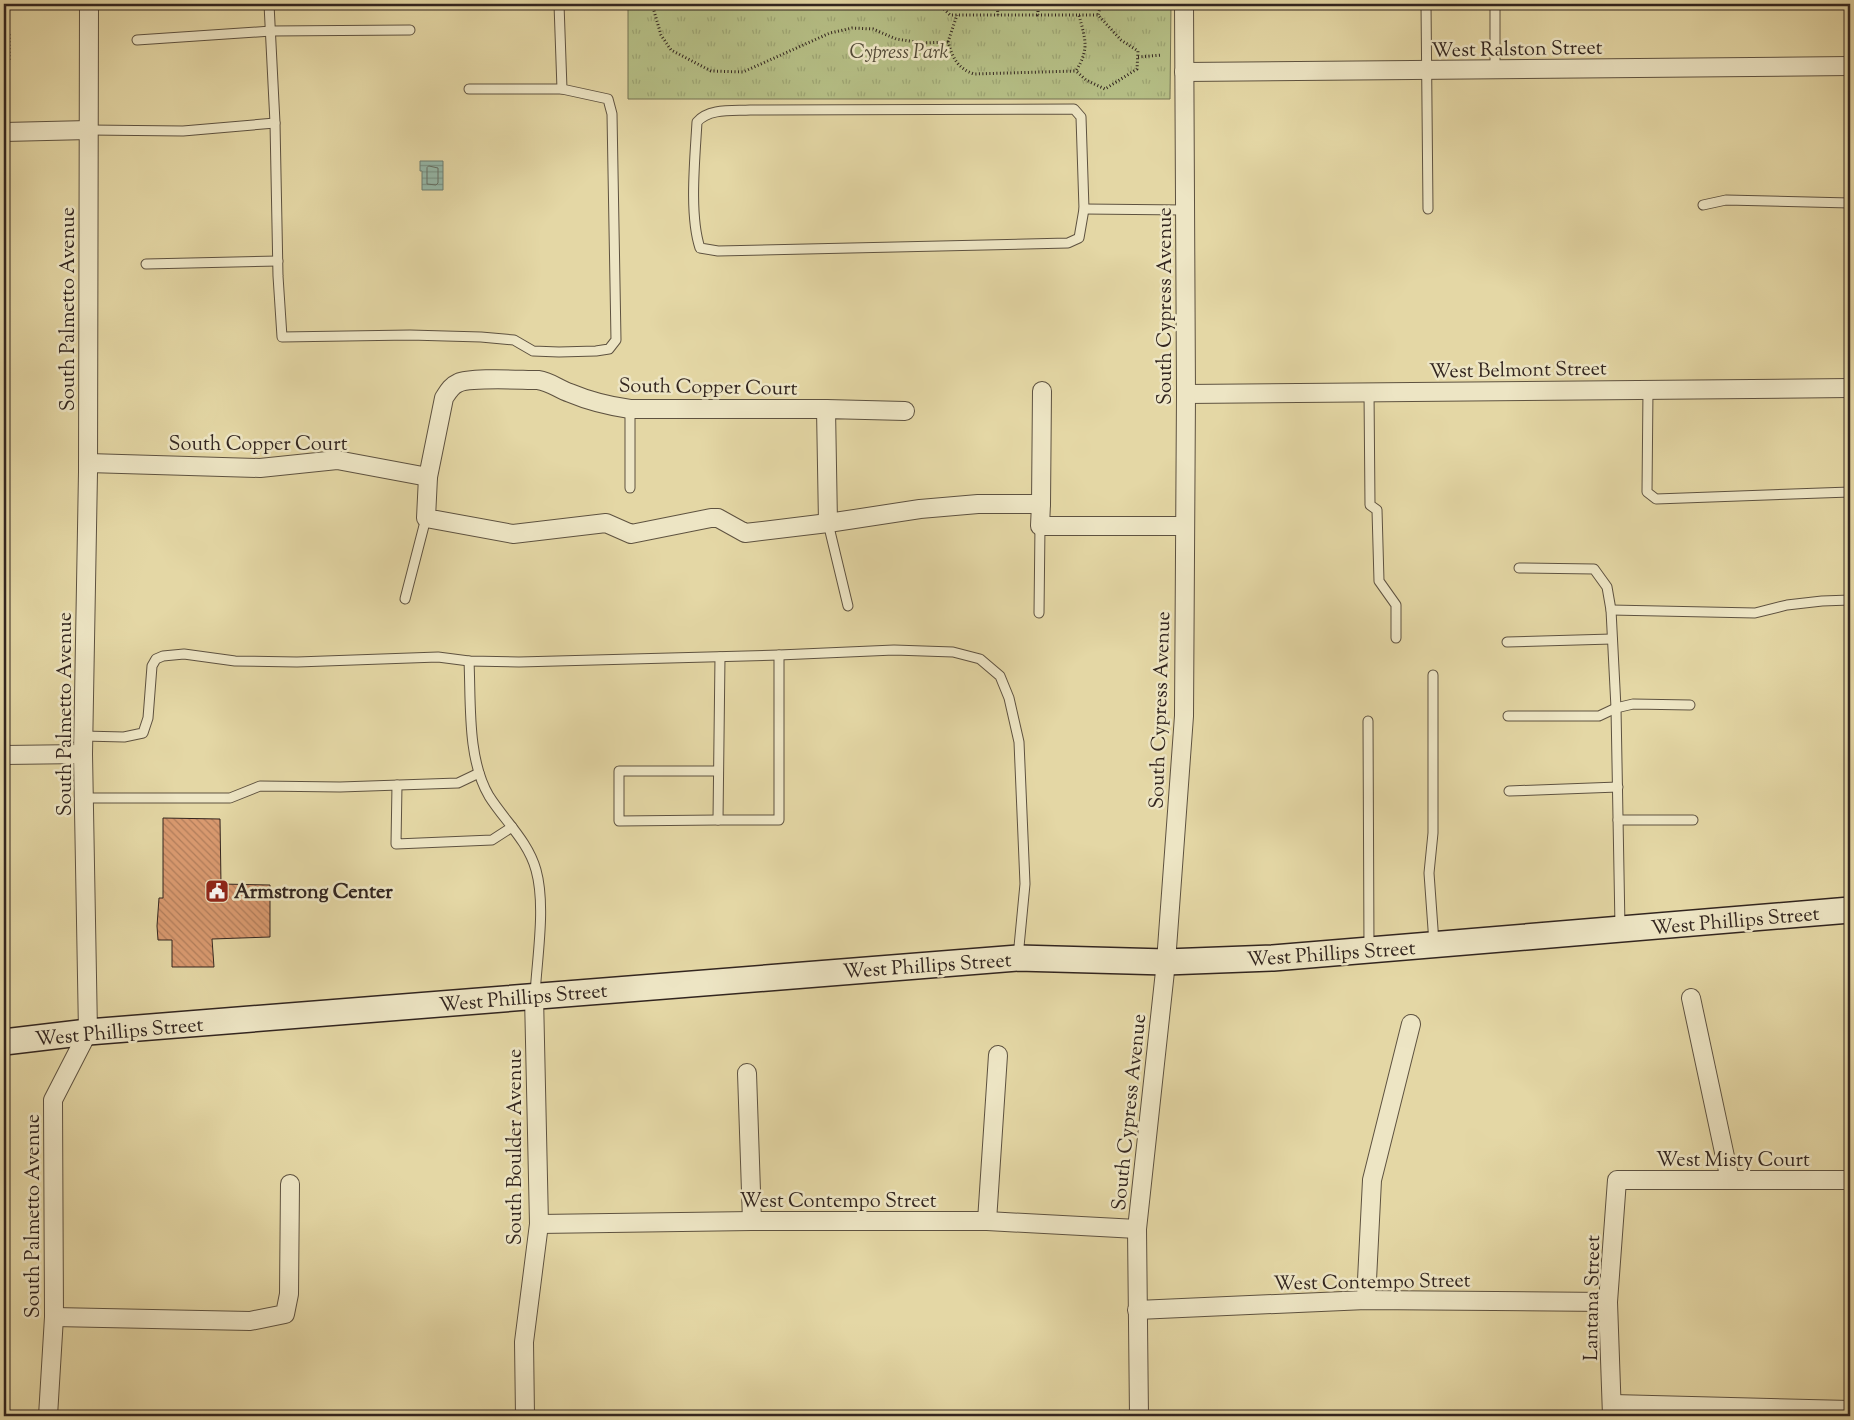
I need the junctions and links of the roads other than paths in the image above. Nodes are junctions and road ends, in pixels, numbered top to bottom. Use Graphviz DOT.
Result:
graph roads {
  1 [pos="89,4"];
  2 [pos="269,4"];
  3 [pos="559,4"];
  4 [pos="1184,4"];
  5 [pos="1426,4"];
  6 [pos="1495,4"];
  7 [pos="271,30"];
  8 [pos="410,30"];
  9 [pos="138,40"];
  10 [pos="1850,66"];
  11 [pos="1495,69"];
  12 [pos="1426,70"];
  13 [pos="1184,72"];
  14 [pos="469,89"];
  15 [pos="562,89"];
  16 [pos="275,123"];
  17 [pos="89,130"];
  18 [pos="4,132"];
  19 [pos="1850,203"];
  20 [pos="1703,205"];
  21 [pos="1428,209"];
  22 [pos="1084,210"];
  23 [pos="1184,210"];
  24 [pos="278,262"];
  25 [pos="146,264"];
  26 [pos="1850,388"];
  27 [pos="1648,390"];
  28 [pos="1042,391"];
  29 [pos="1369,392"];
  30 [pos="1186,394"];
  31 [pos="826,408"];
  32 [pos="630,410"];
  33 [pos="905,411"];
  34 [pos="88,463"];
  35 [pos="428,477"];
  36 [pos="630,488"];
  37 [pos="1850,492"];
  38 [pos="1041,504"];
  39 [pos="426,518"];
  40 [pos="828,523"];
  41 [pos="1040,526"];
  42 [pos="1185,526"];
  43 [pos="1519,568"];
  44 [pos="405,599"];
  45 [pos="1850,600"];
  46 [pos="848,606"];
  47 [pos="1611,610"];
  48 [pos="1039,613"];
  49 [pos="1396,638"];
  50 [pos="1612,640"];
  51 [pos="1507,642"];
  52 [pos="778,655"];
  53 [pos="720,657"];
  54 [pos="469,660"];
  55 [pos="1432,675"];
  56 [pos="1690,705"];
  57 [pos="1616,708"];
  58 [pos="1508,716"];
  59 [pos="1368,721"];
  60 [pos="83,745"];
  61 [pos="4,755"];
  62 [pos="718,771"];
  63 [pos="479,773"];
  64 [pos="396,785"];
  65 [pos="1618,788"];
  66 [pos="1509,791"];
  67 [pos="84,798"];
  68 [pos="718,820"];
  69 [pos="1618,820"];
  70 [pos="1693,820"];
  71 [pos="512,827"];
  72 [pos="1850,910"];
  73 [pos="1620,930"];
  74 [pos="1434,945"];
  75 [pos="1369,951"];
  76 [pos="1018,958"];
  77 [pos="1166,962"];
  78 [pos="534,996"];
  79 [pos="1691,998"];
  80 [pos="1411,1024"];
  81 [pos="88,1032"];
  82 [pos="4,1042"];
  83 [pos="998,1055"];
  84 [pos="747,1073"];
  85 [pos="1617,1180"];
  86 [pos="1730,1180"];
  87 [pos="1848,1180"];
  88 [pos="290,1184"];
  89 [pos="752,1221"];
  90 [pos="987,1221"];
  91 [pos="539,1224"];
  92 [pos="1137,1229"];
  93 [pos="1366,1300"];
  94 [pos="1608,1302"];
  95 [pos="1138,1310"];
  96 [pos="54,1317"];
  97 [pos="1612,1410"];
  98 [pos="1850,1410"];
  99 [pos="48,1416"];
  100 [pos="525,1416"];
  101 [pos="1139,1416"];
  1 -- 17 [label="street, South Palmetto Avenue"];
  2 -- 7 [label="lane"];
  3 -- 15 [label="lane"];
  4 -- 13 [label="street, South Cypress Avenue"];
  5 -- 12 [label="lane"];
  6 -- 11 [label="lane"];
  7 -- 8 [label="lane"];
  7 -- 9 [label="lane"];
  7 -- 16 [label="lane"];
  10 -- 11 [label="street, West Ralston Street"];
  11 -- 12 [label="street, West Ralston Street"];
  12 -- 13 [label="street, West Ralston Street"];
  12 -- 21 [label="lane"];
  13 -- 23 [label="street, South Cypress Avenue"];
  14 -- 15 [label="lane"];
  15 -- 24 [label="lane"];
  16 -- 17 [label="lane"];
  16 -- 24 [label="lane"];
  17 -- 18 [label="street"];
  17 -- 34 [label="street, South Palmetto Avenue"];
  19 -- 20 [label="lane"];
  22 -- 22 [label="lane"];
  22 -- 23 [label="lane"];
  23 -- 30 [label="street, South Cypress Avenue"];
  24 -- 25 [label="lane"];
  26 -- 27 [label="street, West Belmont Street"];
  27 -- 29 [label="street, West Belmont Street"];
  27 -- 37 [label="lane"];
  28 -- 38 [label="street"];
  29 -- 30 [label="street, West Belmont Street"];
  29 -- 49 [label="lane"];
  30 -- 42 [label="street, South Cypress Avenue"];
  31 -- 32 [label="street, South Copper Court"];
  31 -- 33 [label="street, South Copper Court"];
  31 -- 40 [label="street, South Copper Court"];
  32 -- 35 [label="street, South Copper Court"];
  32 -- 36 [label="lane"];
  34 -- 35 [label="street, South Copper Court"];
  34 -- 60 [label="street, South Palmetto Avenue"];
  35 -- 39 [label="street, South Copper Court"];
  38 -- 40 [label="street"];
  38 -- 41 [label="street"];
  39 -- 40 [label="street"];
  39 -- 44 [label="lane"];
  40 -- 46 [label="lane"];
  41 -- 42 [label="street"];
  41 -- 48 [label="lane"];
  42 -- 77 [label="street, South Cypress Avenue"];
  43 -- 47 [label="lane"];
  45 -- 47 [label="lane"];
  47 -- 50 [label="lane"];
  50 -- 51 [label="lane"];
  50 -- 57 [label="lane"];
  52 -- 53 [label="lane"];
  52 -- 68 [label="lane"];
  52 -- 76 [label="lane"];
  53 -- 54 [label="lane"];
  53 -- 62 [label="lane"];
  54 -- 60 [label="lane"];
  54 -- 63 [label="lane"];
  55 -- 74 [label="lane"];
  56 -- 57 [label="lane"];
  57 -- 58 [label="lane"];
  57 -- 65 [label="lane"];
  59 -- 75 [label="lane"];
  60 -- 61 [label="street"];
  60 -- 67 [label="street, South Palmetto Avenue"];
  62 -- 68 [label="lane"];
  62 -- 68 [label="lane"];
  63 -- 64 [label="lane"];
  63 -- 71 [label="lane"];
  64 -- 67 [label="lane"];
  64 -- 71 [label="lane"];
  65 -- 66 [label="lane"];
  65 -- 69 [label="lane"];
  67 -- 81 [label="street, South Palmetto Avenue"];
  69 -- 70 [label="lane"];
  69 -- 73 [label="lane"];
  71 -- 78 [label="lane"];
  72 -- 73 [label="street, West Phillips Street"];
  73 -- 74 [label="street, West Phillips Street"];
  74 -- 75 [label="street, West Phillips Street"];
  75 -- 77 [label="street, West Phillips Street"];
  76 -- 77 [label="street, West Phillips Street"];
  76 -- 78 [label="street, West Phillips Street"];
  77 -- 92 [label="street, South Cypress Avenue"];
  78 -- 81 [label="street, West Phillips Street"];
  78 -- 91 [label="street, South Boulder Avenue"];
  79 -- 86 [label="street"];
  80 -- 93 [label="street"];
  81 -- 82 [label="street, West Phillips Street"];
  81 -- 96 [label="street, South Palmetto Avenue"];
  83 -- 90 [label="street"];
  84 -- 89 [label="street"];
  85 -- 86 [label="street, West Misty Court"];
  85 -- 94 [label="street, Lantana Street"];
  86 -- 87 [label="street, West Misty Court"];
  88 -- 96 [label="street"];
  89 -- 90 [label="street, West Contempo Street"];
  89 -- 91 [label="street, West Contempo Street"];
  90 -- 92 [label="street, West Contempo Street"];
  91 -- 100 [label="street, South Boulder Avenue"];
  92 -- 95 [label="street, South Cypress Avenue"];
  93 -- 94 [label="street, West Contempo Street"];
  93 -- 95 [label="street, West Contempo Street"];
  94 -- 97 [label="street, Lantana Street"];
  95 -- 101 [label="street, South Cypress Avenue"];
  96 -- 99 [label="street, South Palmetto Avenue"];
  97 -- 98 [label="street"];
}
